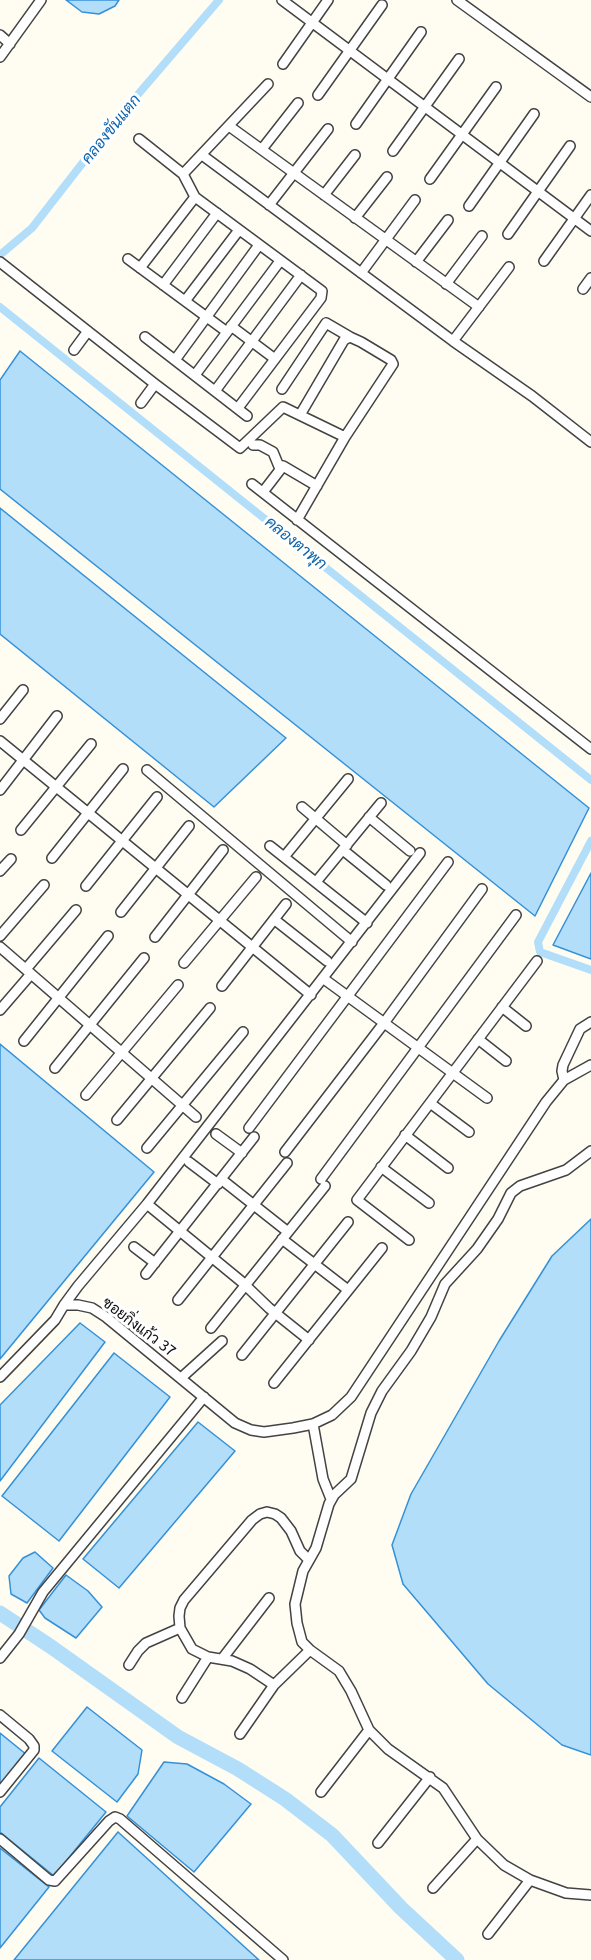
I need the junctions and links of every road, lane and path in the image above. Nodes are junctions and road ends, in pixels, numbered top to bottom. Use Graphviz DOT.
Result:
graph roads {
  1 [pos="41,0"];
  2 [pos="282,0"];
  3 [pos="328,0"];
  4 [pos="457,0"];
  5 [pos="382,6"];
  6 [pos="312,22"];
  7 [pos="421,32"];
  8 [pos="0,36"];
  9 [pos="10,44"];
  10 [pos="350,50"];
  11 [pos="0,57"];
  12 [pos="459,59"];
  13 [pos="283,64"];
  14 [pos="387,78"];
  15 [pos="268,84"];
  16 [pos="496,87"];
  17 [pos="318,95"];
  18 [pos="591,97"];
  19 [pos="298,103"];
  20 [pos="425,106"];
  21 [pos="534,114"];
  22 [pos="356,124"];
  23 [pos="229,126"];
  24 [pos="328,129"];
  25 [pos="462,135"];
  26 [pos="139,139"];
  27 [pos="570,146"];
  28 [pos="262,149"];
  29 [pos="393,151"];
  30 [pos="355,155"];
  31 [pos="202,156"];
  32 [pos="500,162"];
  33 [pos="294,173"];
  34 [pos="183,174"];
  35 [pos="387,177"];
  36 [pos="429,179"];
  37 [pos="538,191"];
  38 [pos="324,195"];
  39 [pos="591,195"];
  40 [pos="195,197"];
  41 [pos="416,200"];
  42 [pos="269,205"];
  43 [pos="469,206"];
  44 [pos="217,213"];
  45 [pos="355,218"];
  46 [pos="575,218"];
  47 [pos="448,220"];
  48 [pos="239,230"];
  49 [pos="591,231"];
  50 [pos="508,234"];
  51 [pos="482,236"];
  52 [pos="386,240"];
  53 [pos="259,245"];
  54 [pos="128,259"];
  55 [pos="280,261"];
  56 [pos="544,261"];
  57 [pos="0,262"];
  58 [pos="416,262"];
  59 [pos="509,267"];
  60 [pos="140,268"];
  61 [pos="361,273"];
  62 [pos="301,275"];
  63 [pos="591,278"];
  64 [pos="446,284"];
  65 [pos="163,285"];
  66 [pos="583,289"];
  67 [pos="184,301"];
  68 [pos="479,307"];
  69 [pos="206,317"];
  70 [pos="229,329"];
  71 [pos="88,331"];
  72 [pos="145,337"];
  73 [pos="350,337"];
  74 [pos="251,341"];
  75 [pos="453,341"];
  76 [pos="74,350"];
  77 [pos="275,358"];
  78 [pos="175,360"];
  79 [pos="195,375"];
  80 [pos="155,384"];
  81 [pos="282,389"];
  82 [pos="215,391"];
  83 [pos="141,402"];
  84 [pos="238,408"];
  85 [pos="300,415"];
  86 [pos="247,416"];
  87 [pos="345,437"];
  88 [pos="591,442"];
  89 [pos="253,445"];
  90 [pos="280,469"];
  91 [pos="252,484"];
  92 [pos="317,486"];
  93 [pos="262,492"];
  94 [pos="297,520"];
  95 [pos="23,690"];
  96 [pos="57,716"];
  97 [pos="0,719"];
  98 [pos="0,741"];
  99 [pos="91,744"];
  100 [pos="591,749"];
  101 [pos="23,760"];
  102 [pos="123,770"];
  103 [pos="147,770"];
  104 [pos="348,779"];
  105 [pos="56,787"];
  106 [pos="0,790"];
  107 [pos="157,797"];
  108 [pos="381,803"];
  109 [pos="302,807"];
  110 [pos="88,813"];
  111 [pos="369,817"];
  112 [pos="315,819"];
  113 [pos="189,826"];
  114 [pos="21,830"];
  115 [pos="122,841"];
  116 [pos="270,846"];
  117 [pos="345,847"];
  118 [pos="223,850"];
  119 [pos="410,851"];
  120 [pos="420,853"];
  121 [pos="284,857"];
  122 [pos="52,858"];
  123 [pos="10,859"];
  124 [pos="448,862"];
  125 [pos="156,868"];
  126 [pos="0,871"];
  127 [pos="256,877"];
  128 [pos="316,882"];
  129 [pos="44,885"];
  130 [pos="386,885"];
  131 [pos="86,886"];
  132 [pos="482,889"];
  133 [pos="188,894"];
  134 [pos="286,904"];
  135 [pos="76,910"];
  136 [pos="121,912"];
  137 [pos="516,915"];
  138 [pos="220,920"];
  139 [pos="275,920"];
  140 [pos="367,923"];
  141 [pos="0,936"];
  142 [pos="108,936"];
  143 [pos="155,937"];
  144 [pos="352,942"];
  145 [pos="0,947"];
  146 [pos="253,947"];
  147 [pos="144,958"];
  148 [pos="327,961"];
  149 [pos="537,961"];
  150 [pos="184,963"];
  151 [pos="28,972"];
  152 [pos="324,979"];
  153 [pos="178,985"];
  154 [pos="222,986"];
  155 [pos="311,995"];
  156 [pos="348,996"];
  157 [pos="58,997"];
  158 [pos="502,1007"];
  159 [pos="210,1008"];
  160 [pos="0,1010"];
  161 [pos="591,1022"];
  162 [pos="384,1023"];
  163 [pos="91,1026"];
  164 [pos="526,1026"];
  165 [pos="243,1032"];
  166 [pos="478,1039"];
  167 [pos="24,1041"];
  168 [pos="419,1049"];
  169 [pos="121,1052"];
  170 [pos="506,1061"];
  171 [pos="591,1065"];
  172 [pos="55,1068"];
  173 [pos="452,1073"];
  174 [pos="152,1079"];
  175 [pos="564,1080"];
  176 [pos="86,1095"];
  177 [pos="487,1098"];
  178 [pos="430,1103"];
  179 [pos="183,1106"];
  180 [pos="196,1117"];
  181 [pos="117,1120"];
  182 [pos="249,1128"];
  183 [pos="469,1132"];
  184 [pos="216,1134"];
  185 [pos="405,1135"];
  186 [pos="254,1137"];
  187 [pos="147,1148"];
  188 [pos="591,1151"];
  189 [pos="285,1152"];
  190 [pos="242,1153"];
  191 [pos="189,1162"];
  192 [pos="287,1163"];
  193 [pos="381,1167"];
  194 [pos="448,1168"];
  195 [pos="219,1182"];
  196 [pos="429,1203"];
  197 [pos="147,1204"];
  198 [pos="253,1205"];
  199 [pos="348,1222"];
  200 [pos="180,1231"];
  201 [pos="285,1236"];
  202 [pos="409,1240"];
  203 [pos="134,1247"];
  204 [pos="382,1248"];
  205 [pos="212,1257"];
  206 [pos="155,1263"];
  207 [pos="315,1264"];
  208 [pos="146,1274"];
  209 [pos="246,1286"];
  210 [pos="348,1290"];
  211 [pos="178,1300"];
  212 [pos="64,1305"];
  213 [pos="275,1314"];
  214 [pos="211,1328"];
  215 [pos="309,1340"];
  216 [pos="222,1341"];
  217 [pos="242,1355"];
  218 [pos="0,1377"];
  219 [pos="181,1378"];
  220 [pos="274,1383"];
  221 [pos="204,1397"];
  222 [pos="313,1424"];
  223 [pos="331,1499"];
  224 [pos="309,1560"];
  225 [pos="269,1598"];
  226 [pos="180,1628"];
  227 [pos="310,1650"];
  228 [pos="208,1657"];
  229 [pos="0,1658"];
  230 [pos="222,1659"];
  231 [pos="129,1665"];
  232 [pos="274,1685"];
  233 [pos="182,1698"];
  234 [pos="0,1715"];
  235 [pos="369,1730"];
  236 [pos="240,1734"];
  237 [pos="430,1777"];
  238 [pos="0,1792"];
  239 [pos="321,1792"];
  240 [pos="0,1839"];
  241 [pos="477,1839"];
  242 [pos="378,1843"];
  243 [pos="531,1880"];
  244 [pos="433,1888"];
  245 [pos="591,1895"];
  246 [pos="488,1934"];
  247 [pos="283,1960"];
  1 -- 9 [label="street"];
  2 -- 6 [label="street"];
  3 -- 6 [label="street"];
  4 -- 18 [label="street"];
  5 -- 10 [label="street"];
  6 -- 10 [label="street"];
  6 -- 13 [label="street"];
  7 -- 14 [label="street"];
  8 -- 9 [label="street"];
  9 -- 11 [label="street"];
  10 -- 14 [label="street"];
  10 -- 17 [label="street"];
  12 -- 20 [label="street"];
  14 -- 20 [label="street"];
  14 -- 22 [label="street"];
  15 -- 23 [label="street"];
  16 -- 25 [label="street"];
  19 -- 28 [label="street"];
  20 -- 25 [label="street"];
  20 -- 29 [label="street"];
  21 -- 32 [label="street"];
  23 -- 28 [label="street"];
  23 -- 31 [label="street"];
  24 -- 33 [label="street"];
  25 -- 32 [label="street"];
  25 -- 36 [label="street"];
  26 -- 34 [label="street"];
  27 -- 37 [label="street"];
  28 -- 33 [label="street"];
  30 -- 38 [label="street"];
  31 -- 34 [label="street"];
  31 -- 42 [label="street"];
  32 -- 37 [label="street"];
  32 -- 43 [label="street"];
  33 -- 38 [label="street"];
  33 -- 42 [label="street"];
  34 -- 40 [label="street"];
  35 -- 45 [label="street"];
  37 -- 46 [label="street"];
  37 -- 50 [label="street"];
  38 -- 45 [label="street"];
  39 -- 46 [label="street"];
  40 -- 44 [label="street"];
  40 -- 60 [label="street"];
  41 -- 52 [label="street"];
  42 -- 61 [label="street"];
  44 -- 48 [label="street"];
  44 -- 65 [label="street"];
  45 -- 52 [label="street"];
  46 -- 49 [label="street"];
  46 -- 56 [label="street"];
  47 -- 58 [label="street"];
  48 -- 53 [label="street"];
  48 -- 67 [label="street"];
  51 -- 64 [label="street"];
  52 -- 58 [label="street"];
  52 -- 61 [label="street"];
  53 -- 55 [label="street"];
  53 -- 69 [label="street"];
  54 -- 60 [label="street"];
  55 -- 62 [label="street"];
  55 -- 70 [label="street"];
  57 -- 71 [label="street"];
  58 -- 64 [label="street"];
  59 -- 68 [label="street"];
  60 -- 65 [label="street"];
  61 -- 75 [label="street"];
  62 -- 74 [label="street"];
  62 -- 77 [label="street"];
  63 -- 66 [label="street"];
  64 -- 68 [label="street"];
  65 -- 67 [label="street"];
  67 -- 69 [label="street"];
  68 -- 75 [label="street"];
  69 -- 70 [label="street"];
  69 -- 78 [label="street"];
  70 -- 74 [label="street"];
  70 -- 79 [label="street"];
  71 -- 76 [label="street"];
  71 -- 80 [label="street"];
  72 -- 78 [label="street"];
  73 -- 81 [label="street"];
  73 -- 85 [label="street"];
  73 -- 87 [label="street"];
  74 -- 77 [label="street"];
  74 -- 82 [label="street"];
  75 -- 88 [label="street"];
  77 -- 84 [label="street"];
  78 -- 79 [label="street"];
  79 -- 82 [label="street"];
  80 -- 83 [label="street"];
  80 -- 85 [label="street"];
  82 -- 84 [label="street"];
  84 -- 86 [label="street"];
  85 -- 87 [label="street"];
  87 -- 92 [label="street"];
  89 -- 90 [label="street"];
  90 -- 92 [label="street"];
  90 -- 93 [label="street"];
  91 -- 93 [label="street"];
  92 -- 94 [label="street"];
  93 -- 94 [label="street"];
  94 -- 100 [label="street"];
  95 -- 97 [label="street"];
  96 -- 101 [label="street"];
  98 -- 101 [label="street"];
  99 -- 105 [label="street"];
  101 -- 105 [label="street"];
  101 -- 106 [label="street"];
  102 -- 110 [label="street"];
  103 -- 144 [label="street"];
  104 -- 112 [label="street"];
  105 -- 110 [label="street"];
  105 -- 114 [label="street"];
  107 -- 115 [label="street"];
  108 -- 111 [label="street"];
  109 -- 112 [label="street"];
  110 -- 115 [label="street"];
  110 -- 122 [label="street"];
  111 -- 117 [label="street"];
  111 -- 119 [label="street"];
  112 -- 117 [label="street"];
  112 -- 121 [label="street"];
  113 -- 125 [label="street"];
  115 -- 125 [label="street"];
  115 -- 131 [label="street"];
  116 -- 121 [label="street"];
  117 -- 128 [label="street"];
  117 -- 130 [label="street"];
  118 -- 133 [label="street"];
  120 -- 140 [label="street"];
  121 -- 128 [label="street"];
  123 -- 126 [label="street"];
  124 -- 156 [label="street"];
  125 -- 133 [label="street"];
  125 -- 136 [label="street"];
  127 -- 138 [label="street"];
  128 -- 140 [label="street"];
  129 -- 141 [label="street"];
  132 -- 162 [label="street"];
  133 -- 138 [label="street"];
  133 -- 143 [label="street"];
  134 -- 139 [label="street"];
  135 -- 151 [label="street"];
  137 -- 168 [label="street"];
  138 -- 146 [label="street"];
  138 -- 150 [label="street"];
  139 -- 146 [label="street"];
  139 -- 148 [label="street"];
  140 -- 144 [label="street"];
  142 -- 157 [label="street"];
  144 -- 152 [label="street"];
  145 -- 151 [label="street"];
  146 -- 154 [label="street"];
  146 -- 155 [label="street"];
  147 -- 163 [label="street"];
  149 -- 158 [label="street"];
  151 -- 157 [label="street"];
  151 -- 160 [label="street"];
  152 -- 155 [label="street"];
  152 -- 156 [label="street"];
  153 -- 169 [label="street"];
  155 -- 197 [label="street"];
  156 -- 162 [label="street"];
  156 -- 182 [label="street"];
  157 -- 163 [label="street"];
  157 -- 167 [label="street"];
  158 -- 164 [label="street"];
  158 -- 166 [label="street"];
  159 -- 174 [label="street"];
  161 -- 175 [label="street"];
  162 -- 168 [label="street"];
  162 -- 189 [label="street"];
  163 -- 169 [label="street"];
  163 -- 172 [label="street"];
  165 -- 179 [label="street"];
  166 -- 170 [label="street"];
  166 -- 173 [label="street"];
  168 -- 173 [label="street"];
  168 -- 201 [label="street"];
  169 -- 174 [label="street"];
  169 -- 176 [label="street"];
  171 -- 175 [label="street"];
  173 -- 177 [label="street"];
  173 -- 178 [label="street"];
  174 -- 179 [label="street"];
  174 -- 181 [label="street"];
  175 -- 222 [label="street"];
  178 -- 183 [label="street"];
  178 -- 185 [label="street"];
  179 -- 180 [label="street"];
  179 -- 187 [label="street"];
  184 -- 190 [label="street"];
  185 -- 193 [label="street"];
  185 -- 194 [label="street"];
  186 -- 190 [label="street"];
  188 -- 223 [label="street"];
  190 -- 195 [label="street"];
  191 -- 195 [label="street"];
  192 -- 198 [label="street"];
  193 -- 196 [label="street"];
  193 -- 202 [label="street"];
  195 -- 198 [label="street"];
  195 -- 200 [label="street"];
  197 -- 200 [label="street"];
  197 -- 212 [label="street"];
  198 -- 201 [label="street"];
  198 -- 205 [label="street"];
  199 -- 207 [label="street"];
  200 -- 205 [label="street"];
  200 -- 206 [label="street"];
  201 -- 207 [label="street"];
  201 -- 209 [label="street"];
  203 -- 206 [label="street"];
  204 -- 210 [label="street"];
  205 -- 209 [label="street"];
  205 -- 211 [label="street"];
  206 -- 208 [label="street"];
  207 -- 210 [label="street"];
  207 -- 213 [label="street"];
  209 -- 213 [label="street"];
  209 -- 214 [label="street"];
  210 -- 215 [label="street"];
  212 -- 218 [label="street"];
  212 -- 219 [label="street, ซอยกิ่งแก้ว 37"];
  213 -- 215 [label="street"];
  213 -- 217 [label="street"];
  215 -- 220 [label="street"];
  216 -- 219 [label="street"];
  219 -- 221 [label="street, ซอยกิ่งแก้ว 37"];
  221 -- 222 [label="street, ซอยกิ่งแก้ว 37"];
  221 -- 229 [label="street"];
  222 -- 223 [label="street"];
  223 -- 224 [label="street"];
  224 -- 226 [label="street"];
  224 -- 227 [label="street"];
  225 -- 230 [label="street"];
  226 -- 228 [label="street"];
  226 -- 231 [label="street"];
  227 -- 232 [label="street"];
  227 -- 235 [label="street"];
  228 -- 230 [label="street"];
  228 -- 233 [label="street"];
  230 -- 232 [label="street"];
  232 -- 236 [label="street"];
  234 -- 238 [label="street"];
  235 -- 237 [label="street"];
  235 -- 239 [label="street"];
  237 -- 241 [label="street"];
  237 -- 242 [label="street"];
  240 -- 247 [label="street"];
  241 -- 243 [label="street"];
  241 -- 244 [label="street"];
  243 -- 245 [label="street"];
  243 -- 246 [label="street"];
}
